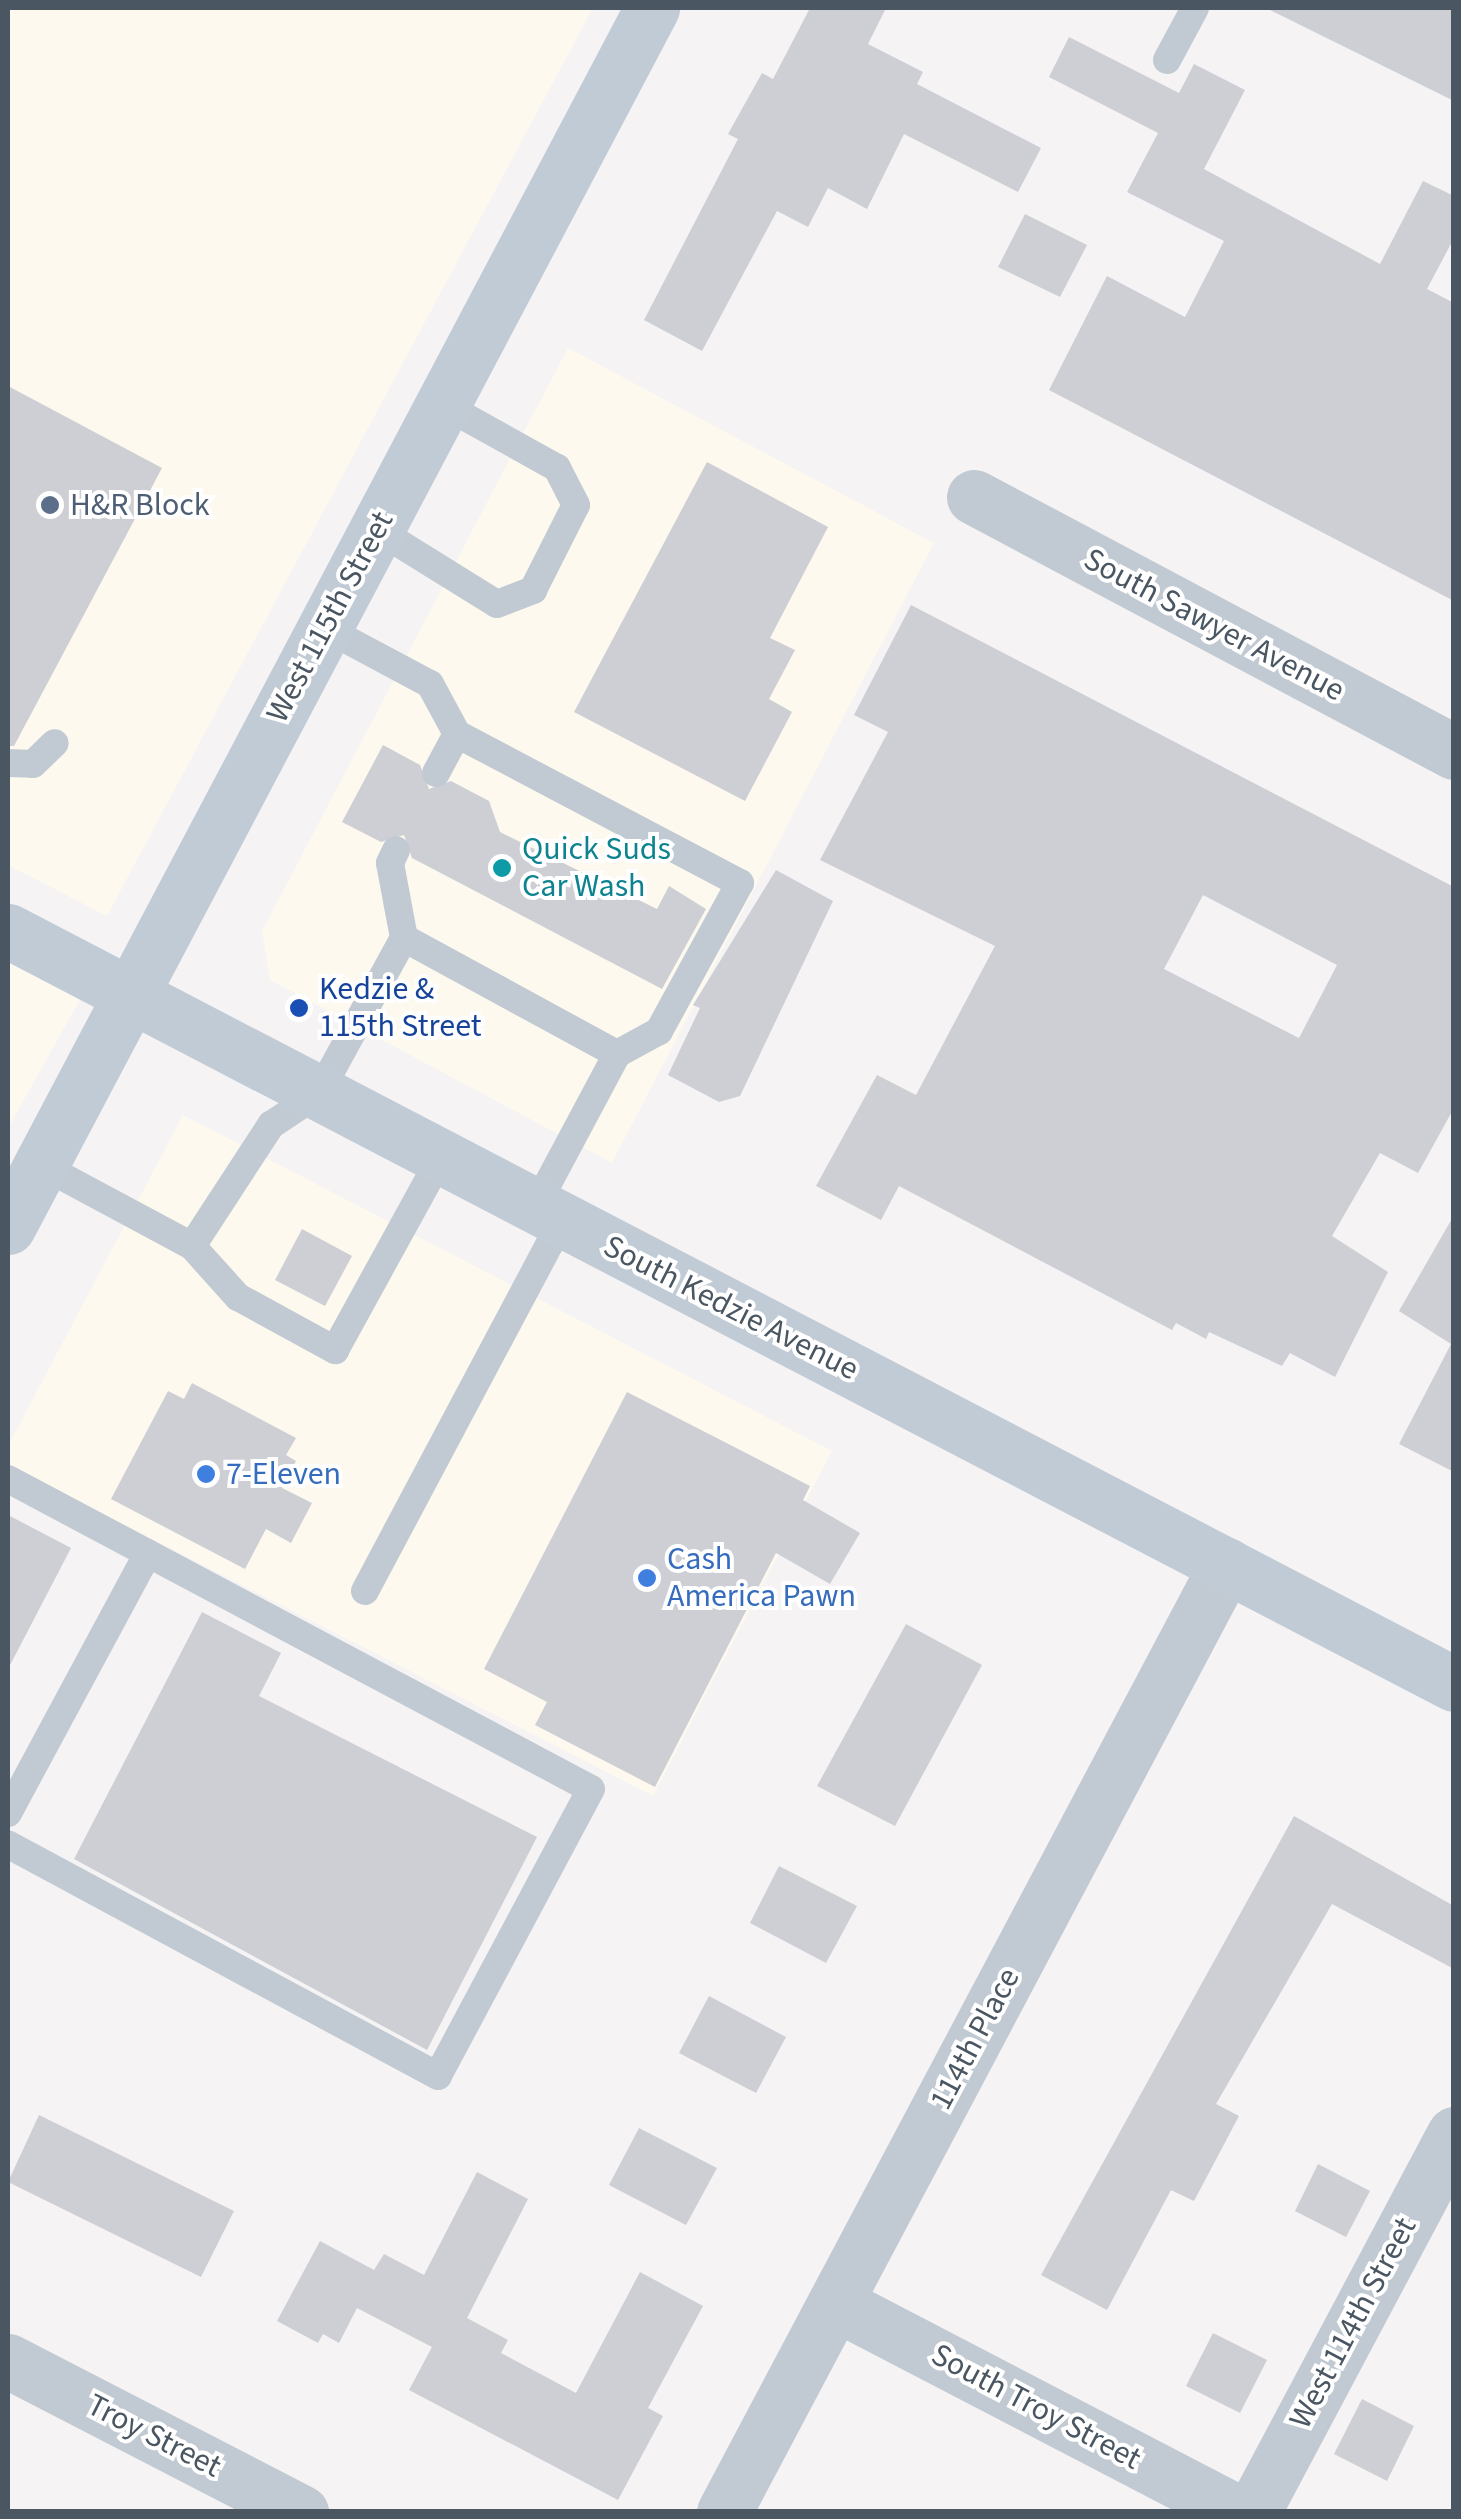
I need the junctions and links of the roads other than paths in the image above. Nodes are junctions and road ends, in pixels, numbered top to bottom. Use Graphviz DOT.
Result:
graph roads {
  1 [pos="652,8"];
  2 [pos="1195,8"];
  3 [pos="1167,60"];
  4 [pos="442,404"];
  5 [pos="974,497"];
  6 [pos="376,529"];
  7 [pos="324,628"];
  8 [pos="456,734"];
  9 [pos="55,742"];
  10 [pos="1454,752"];
  11 [pos="8,763"];
  12 [pos="436,773"];
  13 [pos="393,856"];
  14 [pos="8,932"];
  15 [pos="404,938"];
  16 [pos="130,995"];
  17 [pos="617,1054"];
  18 [pos="319,1093"];
  19 [pos="441,1157"];
  20 [pos="41,1165"];
  21 [pos="549,1213"];
  22 [pos="8,1227"];
  23 [pos="192,1246"];
  24 [pos="8,1479"];
  25 [pos="148,1553"];
  26 [pos="1226,1565"];
  27 [pos="365,1591"];
  28 [pos="1454,1684"];
  29 [pos="8,1812"];
  30 [pos="8,1844"];
  31 [pos="1451,2146"];
  32 [pos="835,2303"];
  33 [pos="8,2361"];
  34 [pos="302,2512"];
  35 [pos="724,2512"];
  36 [pos="1238,2512"];
  37 [pos="1253,2512"];
  1 -- 4 [label="main road, West 115th Street"];
  2 -- 3 [label="lane"];
  4 -- 6 [label="main road, West 115th Street"];
  4 -- 6 [label="lane"];
  5 -- 10 [label="street, South Sawyer Avenue"];
  6 -- 7 [label="main road, West 115th Street"];
  7 -- 8 [label="lane"];
  7 -- 16 [label="main road, West 115th Street"];
  8 -- 12 [label="lane"];
  8 -- 17 [label="lane"];
  9 -- 11 [label="lane"];
  13 -- 15 [label="lane"];
  14 -- 16 [label="main road, South Kedzie Avenue"];
  15 -- 17 [label="lane"];
  15 -- 18 [label="lane"];
  16 -- 18 [label="main road, South Kedzie Avenue"];
  16 -- 20 [label="main road, West 115th Street"];
  17 -- 21 [label="lane"];
  18 -- 19 [label="main road, South Kedzie Avenue"];
  18 -- 23 [label="lane"];
  19 -- 21 [label="main road, South Kedzie Avenue"];
  19 -- 23 [label="lane"];
  20 -- 22 [label="main road, West 115th Street"];
  20 -- 23 [label="lane"];
  21 -- 26 [label="main road, South Kedzie Avenue"];
  21 -- 27 [label="lane"];
  24 -- 25 [label="lane"];
  25 -- 29 [label="lane"];
  25 -- 30 [label="lane"];
  26 -- 28 [label="main road, South Kedzie Avenue"];
  26 -- 32 [label="street, 114th Place"];
  31 -- 37 [label="street, West 114th Street"];
  32 -- 35 [label="street, 114th Place"];
  32 -- 36 [label="street, South Troy Street"];
  33 -- 34 [label="street, Troy Street"];
}
